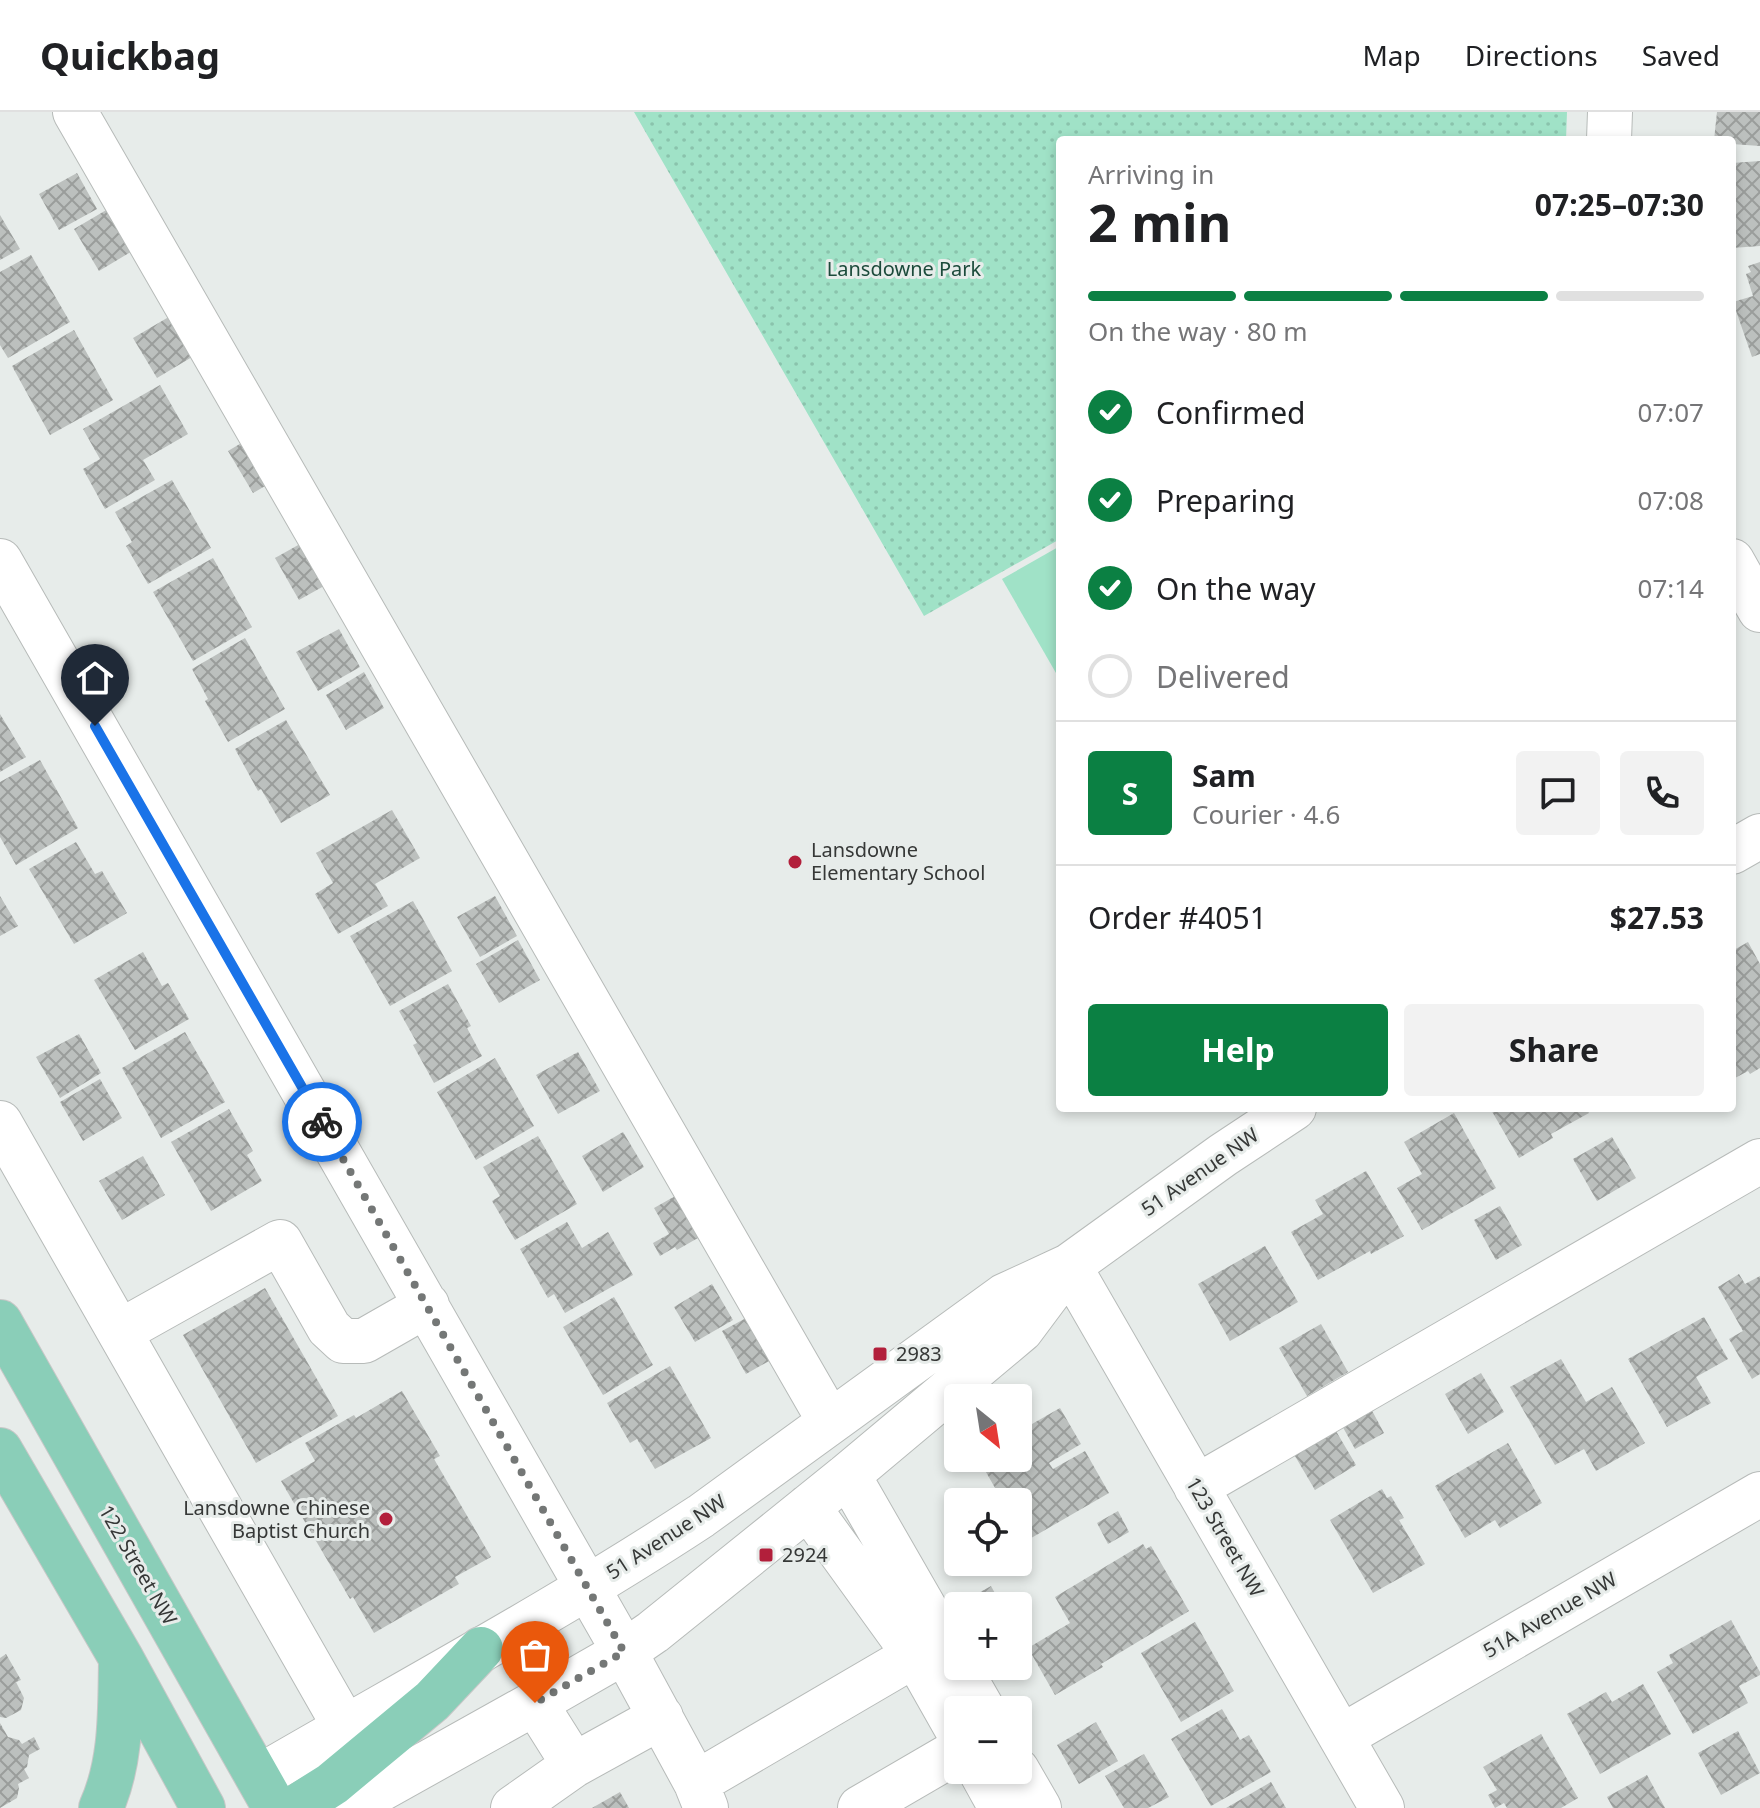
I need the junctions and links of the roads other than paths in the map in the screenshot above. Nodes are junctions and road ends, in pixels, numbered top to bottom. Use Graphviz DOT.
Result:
graph roads {
  1 [pos="75,112"];
  2 [pos="1610,112"];
  3 [pos="1609,136"];
  4 [pos="0,561"];
  5 [pos="1736,568"];
  6 [pos="1760,610"];
  7 [pos="1760,836"];
  8 [pos="1736,850"];
  9 [pos="1288,1112"];
  10 [pos="0,1123"];
  11 [pos="1760,1161"];
  12 [pos="1069,1266"];
  13 [pos="427,1305"];
  14 [pos="0,1322"];
  15 [pos="121,1331"];
  16 [pos="830,1422"];
  17 [pos="0,1450"];
  18 [pos="848,1475"];
  19 [pos="1196,1487"];
  20 [pos="1760,1494"];
  21 [pos="808,1507"];
  22 [pos="588,1588"];
  23 [pos="481,1649"];
  24 [pos="624,1652"];
  25 [pos="915,1655"];
  26 [pos="121,1658"];
  27 [pos="975,1696"];
  28 [pos="535,1703"];
  29 [pos="944,1706"];
  30 [pos="661,1717"];
  31 [pos="345,1727"];
  32 [pos="1341,1737"];
  33 [pos="944,1759"];
  34 [pos="574,1765"];
  35 [pos="988,1784"];
  36 [pos="1025,1784"];
  37 [pos="701,1796"];
  38 [pos="257,1798"];
  39 [pos="101,1808"];
  40 [pos="205,1808"];
  41 [pos="294,1808"];
  42 [pos="347,1808"];
  43 [pos="513,1808"];
  44 [pos="860,1808"];
  45 [pos="1001,1808"];
  46 [pos="1039,1808"];
  47 [pos="1382,1808"];
  1 -- 16 [label="street"];
  2 -- 3 [label="street"];
  4 -- 13 [label="street"];
  5 -- 6 [label="street"];
  7 -- 8 [label="street"];
  9 -- 12 [label="street, 51 Avenue NW"];
  10 -- 15 [label="street"];
  11 -- 19 [label="street"];
  12 -- 16 [label="street, 51 Avenue NW"];
  12 -- 18 [label="street, 51 Avenue NW"];
  12 -- 19 [label="street, 123 Street NW"];
  13 -- 15 [label="street"];
  13 -- 22 [label="street"];
  14 -- 38 [label="main road, 122 Street NW"];
  15 -- 31 [label="street"];
  16 -- 22 [label="street, 51 Avenue NW"];
  17 -- 26 [label="main road"];
  18 -- 21 [label="street, 51 Avenue NW"];
  18 -- 27 [label="street"];
  19 -- 32 [label="street, 123 Street NW"];
  20 -- 32 [label="street, 51A Avenue NW"];
  21 -- 24 [label="street, 51 Avenue NW"];
  21 -- 25 [label="street"];
  22 -- 23 [label="street, 51 Avenue NW"];
  22 -- 24 [label="street"];
  23 -- 31 [label="street, 51 Avenue NW"];
  23 -- 41 [label="main road"];
  24 -- 28 [label="street, 51 Avenue NW"];
  24 -- 30 [label="street"];
  25 -- 29 [label="street"];
  25 -- 37 [label="street"];
  26 -- 39 [label="main road"];
  26 -- 40 [label="main road"];
  28 -- 34 [label="street"];
  28 -- 42 [label="street, 51 Avenue NW"];
  30 -- 34 [label="street"];
  30 -- 37 [label="street"];
  31 -- 38 [label="street, 51 Avenue NW"];
  32 -- 47 [label="street, 123 Street NW"];
  33 -- 44 [label="street"];
  34 -- 43 [label="street"];
  35 -- 45 [label="street"];
  36 -- 46 [label="street"];
  38 -- 40 [label="main road, 51 Avenue NW"];
}
